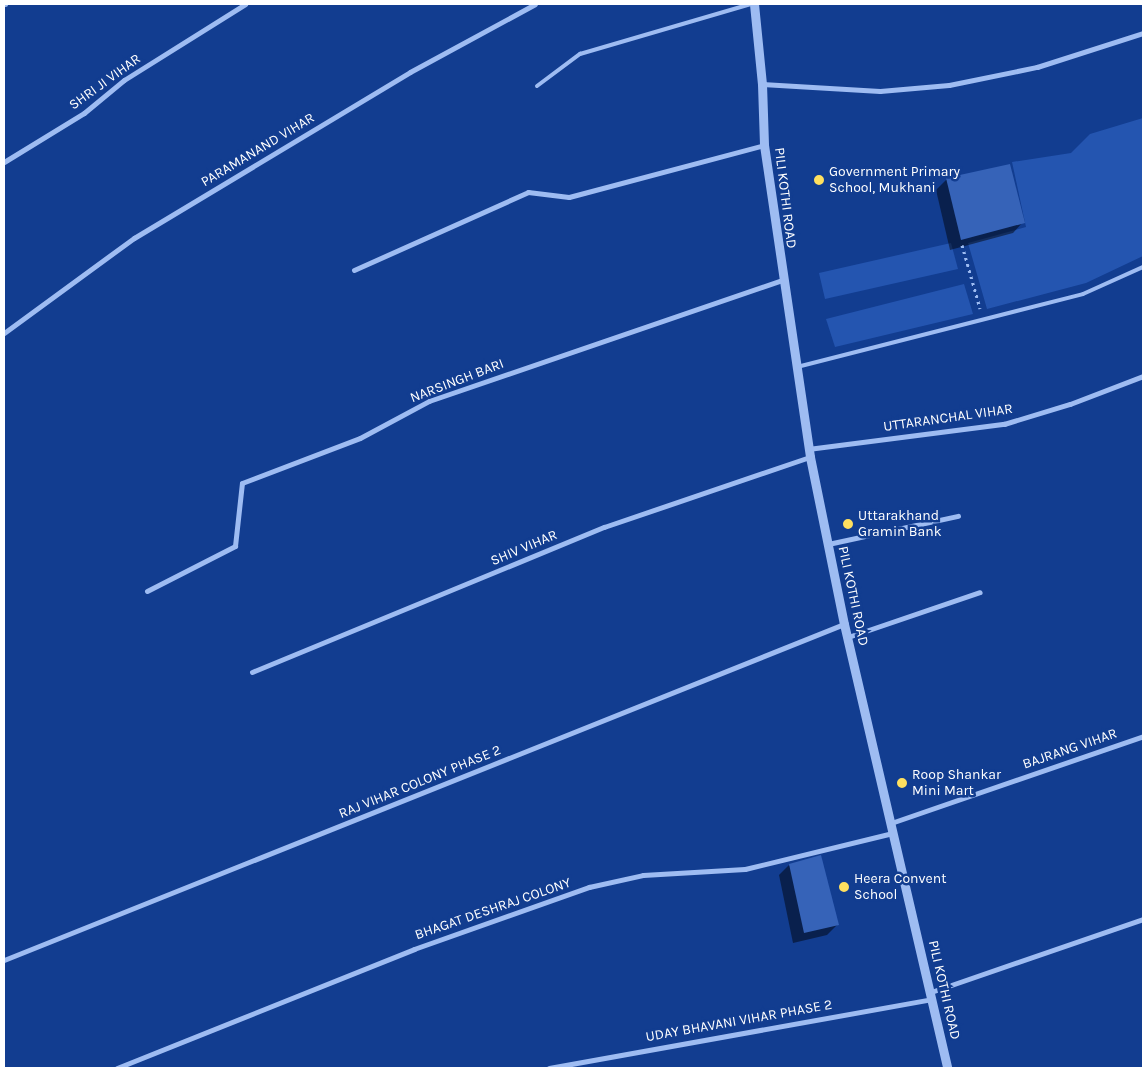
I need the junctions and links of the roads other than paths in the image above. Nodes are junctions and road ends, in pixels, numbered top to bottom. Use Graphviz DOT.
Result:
graph roads {
  1 [pos="245,4"];
  2 [pos="535,4"];
  3 [pos="752,4"];
  4 [pos="1143,33"];
  5 [pos="762,84"];
  6 [pos="537,86"];
  7 [pos="764,145"];
  8 [pos="4,162"];
  9 [pos="1143,267"];
  10 [pos="354,270"];
  11 [pos="782,280"];
  12 [pos="4,333"];
  13 [pos="798,367"];
  14 [pos="1143,376"];
  15 [pos="809,453"];
  16 [pos="958,516"];
  17 [pos="828,544"];
  18 [pos="147,591"];
  19 [pos="980,592"];
  20 [pos="844,624"];
  21 [pos="848,637"];
  22 [pos="252,672"];
  23 [pos="1143,736"];
  24 [pos="891,823"];
  25 [pos="893,833"];
  26 [pos="1143,919"];
  27 [pos="4,960"];
  28 [pos="932,995"];
  29 [pos="117,1068"];
  30 [pos="550,1068"];
  31 [pos="947,1068"];
  1 -- 8 [label="street, SHRI JI VIHAR"];
  2 -- 12 [label="street, PARAMANAND VIHAR"];
  3 -- 5 [label="street, PILI KOTHI ROAD"];
  3 -- 6 [label="lane"];
  4 -- 5 [label="street"];
  5 -- 7 [label="street, PILI KOTHI ROAD"];
  7 -- 10 [label="street"];
  7 -- 11 [label="street, PILI KOTHI ROAD"];
  9 -- 13 [label="lane"];
  11 -- 13 [label="street, PILI KOTHI ROAD"];
  11 -- 18 [label="street, NARSINGH BARI"];
  13 -- 15 [label="street, PILI KOTHI ROAD"];
  14 -- 15 [label="street, UTTARANCHAL VIHAR"];
  15 -- 17 [label="street, PILI KOTHI ROAD"];
  15 -- 22 [label="street, SHIV VIHAR"];
  16 -- 17 [label="street"];
  17 -- 20 [label="street, PILI KOTHI ROAD"];
  19 -- 21 [label="street"];
  20 -- 21 [label="street, PILI KOTHI ROAD"];
  20 -- 27 [label="street, RAJ VIHAR COLONY PHASE 2"];
  21 -- 24 [label="street, PILI KOTHI ROAD"];
  23 -- 24 [label="street, BAJRANG VIHAR"];
  24 -- 25 [label="street, PILI KOTHI ROAD"];
  25 -- 28 [label="street, PILI KOTHI ROAD"];
  25 -- 29 [label="street, BHAGAT DESHRAJ COLONY"];
  26 -- 28 [label="street, UDAY BHAVANI VIHAR PHASE 2"];
  28 -- 30 [label="street, UDAY BHAVANI VIHAR PHASE 2"];
  28 -- 31 [label="street, PILI KOTHI ROAD"];
}
